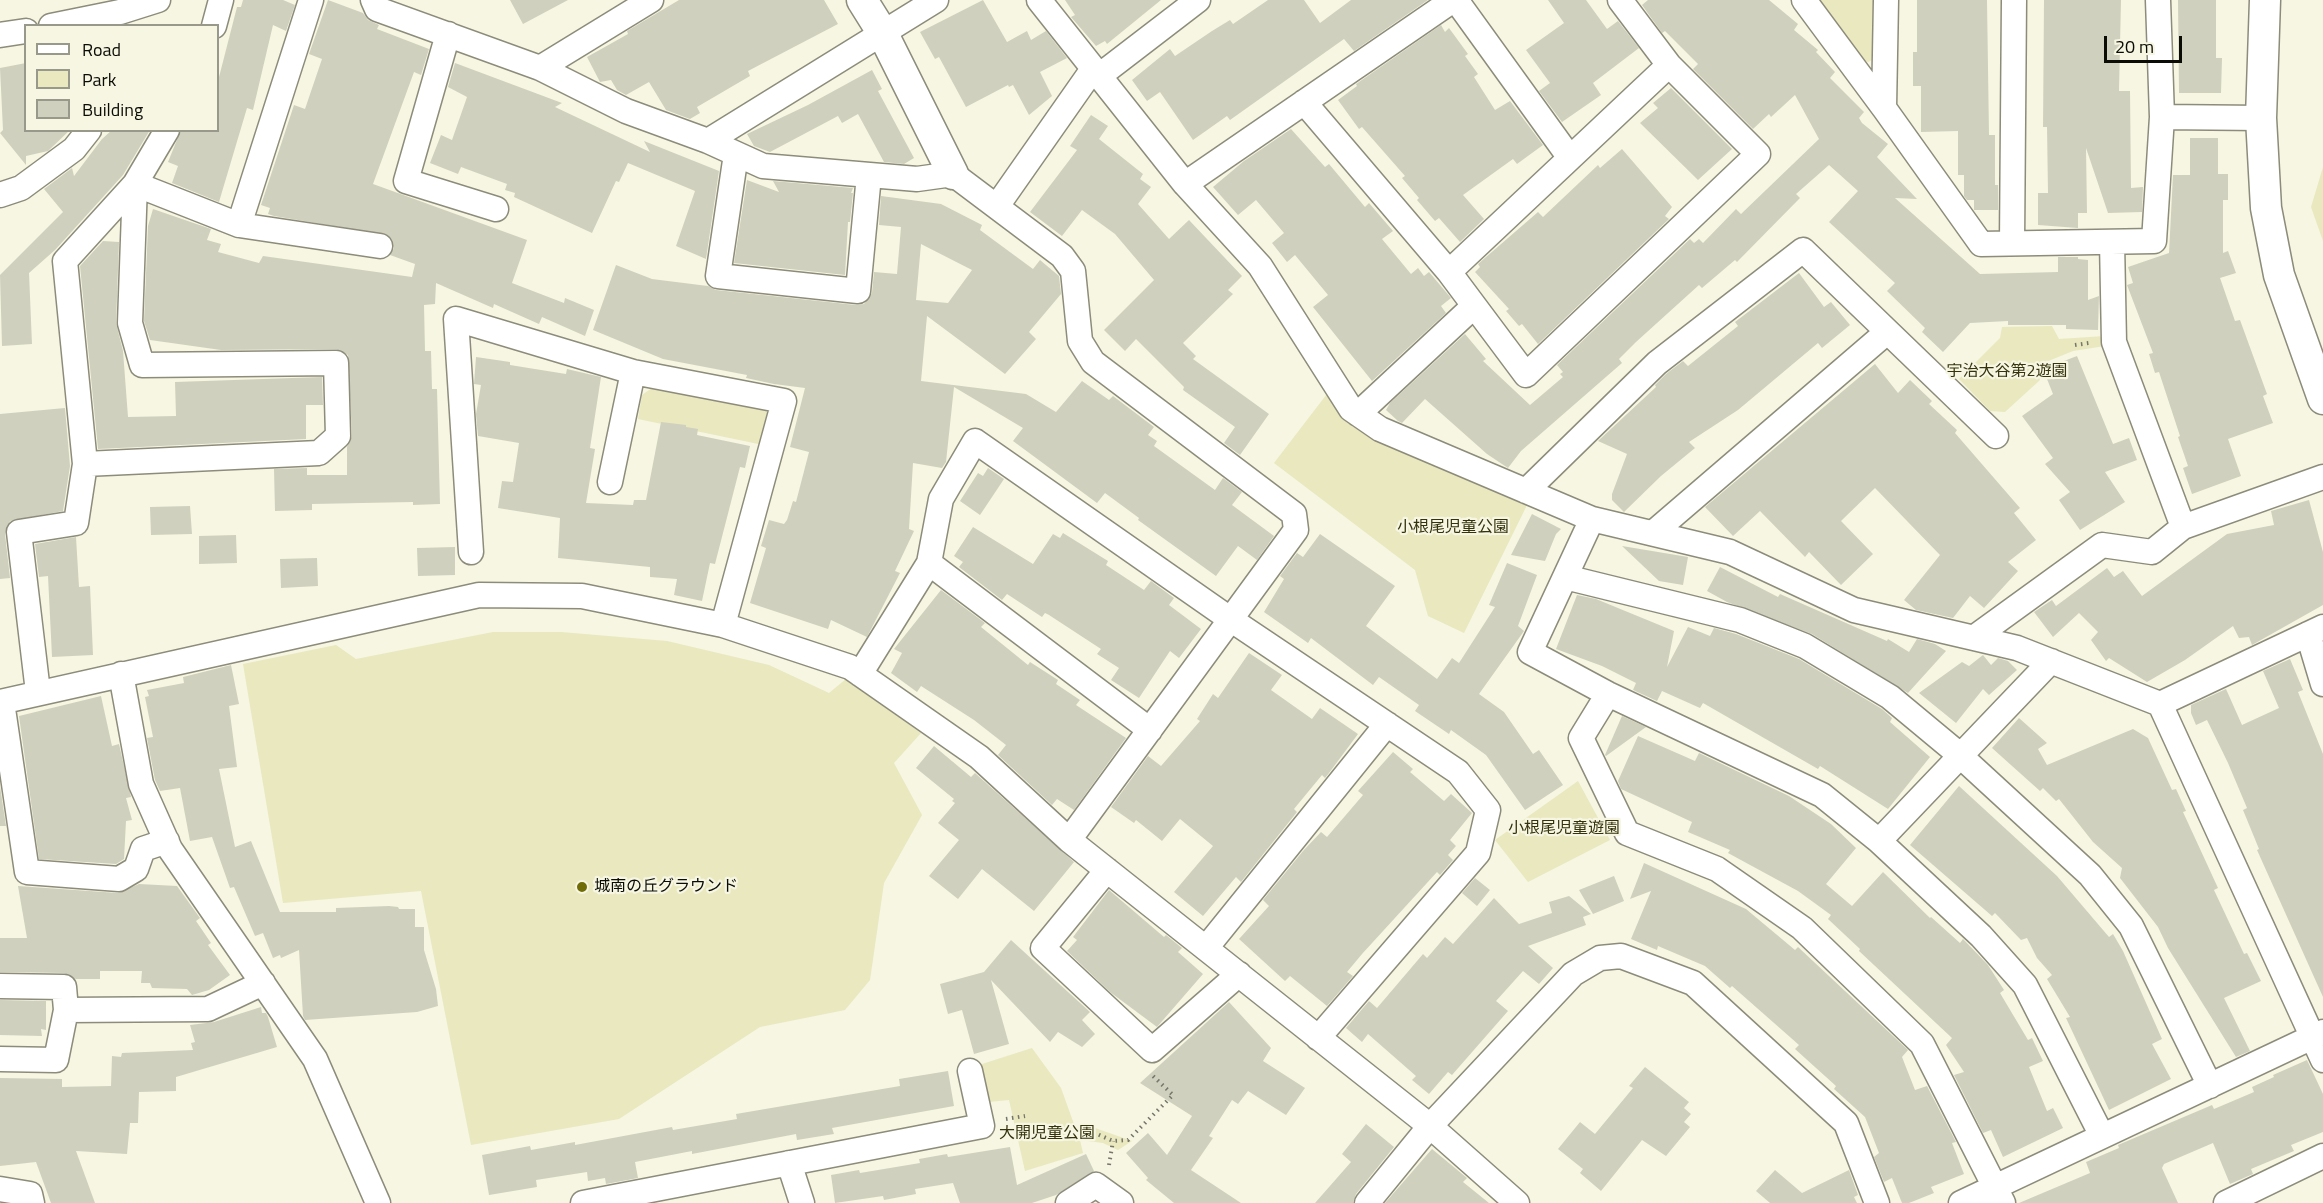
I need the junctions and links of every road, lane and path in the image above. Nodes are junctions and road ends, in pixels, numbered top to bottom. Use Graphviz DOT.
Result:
graph roads {
  1 [pos="158,0"];
  2 [pos="220,0"];
  3 [pos="311,0"];
  4 [pos="373,0"];
  5 [pos="651,0"];
  6 [pos="862,0"];
  7 [pos="936,0"];
  8 [pos="1038,0"];
  9 [pos="1198,0"];
  10 [pos="1454,0"];
  11 [pos="1620,0"];
  12 [pos="1804,0"];
  13 [pos="1886,0"];
  14 [pos="2014,0"];
  15 [pos="2158,0"];
  16 [pos="2265,0"];
  17 [pos="133,11"];
  18 [pos="62,24"];
  19 [pos="214,24"];
  20 [pos="24,30"];
  21 [pos="882,33"];
  22 [pos="448,34"];
  23 [pos="0,35"];
  24 [pos="1669,65"];
  25 [pos="540,68"];
  26 [pos="1096,72"];
  27 [pos="1304,102"];
  28 [pos="1884,108"];
  29 [pos="2162,117"];
  30 [pos="2261,118"];
  31 [pos="87,132"];
  32 [pos="166,132"];
  33 [pos="708,141"];
  34 [pos="736,154"];
  35 [pos="1570,158"];
  36 [pos="953,174"];
  37 [pos="869,175"];
  38 [pos="135,183"];
  39 [pos="1185,184"];
  40 [pos="0,195"];
  41 [pos="997,206"];
  42 [pos="496,209"];
  43 [pos="239,225"];
  44 [pos="2112,242"];
  45 [pos="2012,243"];
  46 [pos="380,246"];
  47 [pos="1449,272"];
  48 [pos="1474,306"];
  49 [pos="1887,332"];
  50 [pos="2094,342"];
  51 [pos="2075,345"];
  52 [pos="633,372"];
  53 [pos="2323,399"];
  54 [pos="1358,414"];
  55 [pos="1996,436"];
  56 [pos="85,464"];
  57 [pos="2323,477"];
  58 [pos="610,482"];
  59 [pos="1526,491"];
  60 [pos="1592,519"];
  61 [pos="2183,527"];
  62 [pos="1653,533"];
  63 [pos="471,552"];
  64 [pos="929,563"];
  65 [pos="1565,577"];
  66 [pos="1230,619"];
  67 [pos="723,625"];
  68 [pos="2315,631"];
  69 [pos="1975,637"];
  70 [pos="2051,661"];
  71 [pos="121,674"];
  72 [pos="860,674"];
  73 [pos="2323,684"];
  74 [pos="38,692"];
  75 [pos="1608,694"];
  76 [pos="1,702"];
  77 [pos="2160,704"];
  78 [pos="1387,724"];
  79 [pos="1150,730"];
  80 [pos="1961,756"];
  81 [pos="1069,840"];
  82 [pos="167,841"];
  83 [pos="1879,841"];
  84 [pos="1107,870"];
  85 [pos="1206,948"];
  86 [pos="1239,974"];
  87 [pos="263,983"];
  88 [pos="0,986"];
  89 [pos="66,1010"];
  90 [pos="2318,1034"];
  91 [pos="1318,1038"];
  92 [pos="1152,1050"];
  93 [pos="0,1059"];
  94 [pos="2323,1060"];
  95 [pos="970,1071"];
  96 [pos="2210,1086"];
  97 [pos="1430,1126"];
  98 [pos="1075,1135"];
  99 [pos="2102,1136"];
  100 [pos="1113,1141"];
  101 [pos="1112,1147"];
  102 [pos="2323,1156"];
  103 [pos="789,1163"];
  104 [pos="0,1189"];
  105 [pos="1999,1195"];
  106 [pos="1505,1199"];
  107 [pos="32,1203"];
  108 [pos="378,1203"];
  109 [pos="583,1203"];
  110 [pos="802,1203"];
  111 [pos="1068,1203"];
  112 [pos="1121,1203"];
  113 [pos="1367,1203"];
  114 [pos="1877,1203"];
  115 [pos="1961,1203"];
  116 [pos="2226,1203"];
  1 -- 17 [label="street"];
  2 -- 19 [label="street"];
  3 -- 43 [label="street"];
  4 -- 22 [label="street"];
  5 -- 25 [label="street"];
  6 -- 21 [label="street"];
  7 -- 21 [label="street"];
  8 -- 26 [label="street"];
  9 -- 26 [label="street"];
  10 -- 27 [label="street"];
  10 -- 35 [label="street"];
  11 -- 24 [label="street"];
  12 -- 28 [label="street"];
  13 -- 28 [label="street"];
  14 -- 45 [label="street"];
  15 -- 29 [label="street"];
  16 -- 30 [label="street"];
  17 -- 18 [label="street"];
  20 -- 23 [label="street"];
  21 -- 33 [label="street"];
  21 -- 36 [label="street"];
  22 -- 25 [label="street"];
  22 -- 42 [label="street"];
  24 -- 35 [label="street"];
  24 -- 48 [label="street"];
  25 -- 33 [label="street"];
  26 -- 39 [label="street"];
  26 -- 41 [label="street"];
  27 -- 39 [label="street"];
  27 -- 47 [label="street"];
  28 -- 45 [label="street"];
  29 -- 30 [label="street"];
  29 -- 44 [label="street"];
  30 -- 53 [label="street"];
  31 -- 40 [label="street"];
  32 -- 38 [label="street"];
  33 -- 34 [label="street"];
  34 -- 37 [label="street"];
  34 -- 37 [label="street"];
  35 -- 47 [label="street"];
  36 -- 37 [label="street"];
  36 -- 41 [label="street"];
  38 -- 43 [label="street"];
  38 -- 56 [label="street"];
  38 -- 56 [label="street"];
  39 -- 54 [label="street"];
  41 -- 66 [label="street"];
  43 -- 46 [label="street"];
  44 -- 45 [label="street"];
  44 -- 61 [label="street"];
  47 -- 48 [label="street"];
  48 -- 54 [label="street"];
  49 -- 55 [label="street"];
  49 -- 59 [label="street"];
  49 -- 62 [label="street"];
  50 -- 51 [label="path"];
  52 -- 58 [label="street"];
  52 -- 63 [label="street"];
  52 -- 67 [label="street"];
  54 -- 59 [label="street"];
  56 -- 74 [label="street"];
  57 -- 61 [label="street"];
  59 -- 60 [label="street"];
  60 -- 62 [label="street"];
  60 -- 65 [label="street"];
  61 -- 69 [label="street"];
  62 -- 69 [label="street"];
  64 -- 66 [label="street"];
  64 -- 72 [label="street"];
  64 -- 79 [label="street"];
  65 -- 75 [label="street"];
  65 -- 80 [label="street"];
  66 -- 78 [label="street"];
  66 -- 79 [label="street"];
  67 -- 71 [label="street"];
  67 -- 72 [label="street"];
  68 -- 73 [label="street"];
  68 -- 77 [label="street"];
  69 -- 70 [label="street"];
  70 -- 77 [label="street"];
  70 -- 80 [label="street"];
  71 -- 74 [label="street"];
  71 -- 82 [label="street"];
  72 -- 81 [label="street"];
  74 -- 76 [label="street"];
  75 -- 83 [label="street"];
  75 -- 105 [label="street"];
  76 -- 82 [label="street"];
  77 -- 90 [label="street"];
  78 -- 85 [label="street"];
  78 -- 91 [label="street"];
  79 -- 81 [label="street"];
  80 -- 83 [label="street"];
  80 -- 96 [label="street"];
  81 -- 84 [label="street"];
  82 -- 87 [label="street"];
  83 -- 99 [label="street"];
  84 -- 85 [label="street"];
  84 -- 92 [label="street"];
  85 -- 86 [label="street"];
  86 -- 91 [label="street"];
  86 -- 92 [label="street"];
  87 -- 89 [label="street"];
  87 -- 108 [label="street"];
  88 -- 89 [label="street"];
  89 -- 93 [label="street"];
  90 -- 94 [label="street"];
  90 -- 96 [label="street"];
  91 -- 97 [label="street"];
  92 -- 100 [label="path"];
  95 -- 103 [label="street"];
  96 -- 99 [label="street"];
  97 -- 106 [label="street"];
  97 -- 113 [label="street"];
  97 -- 114 [label="street"];
  98 -- 100 [label="path"];
  99 -- 105 [label="street"];
  100 -- 101 [label="path"];
  102 -- 116 [label="street"];
  103 -- 109 [label="street"];
  103 -- 110 [label="street"];
  104 -- 107 [label="street"];
  105 -- 115 [label="street"];
  111 -- 112 [label="street"];
}
